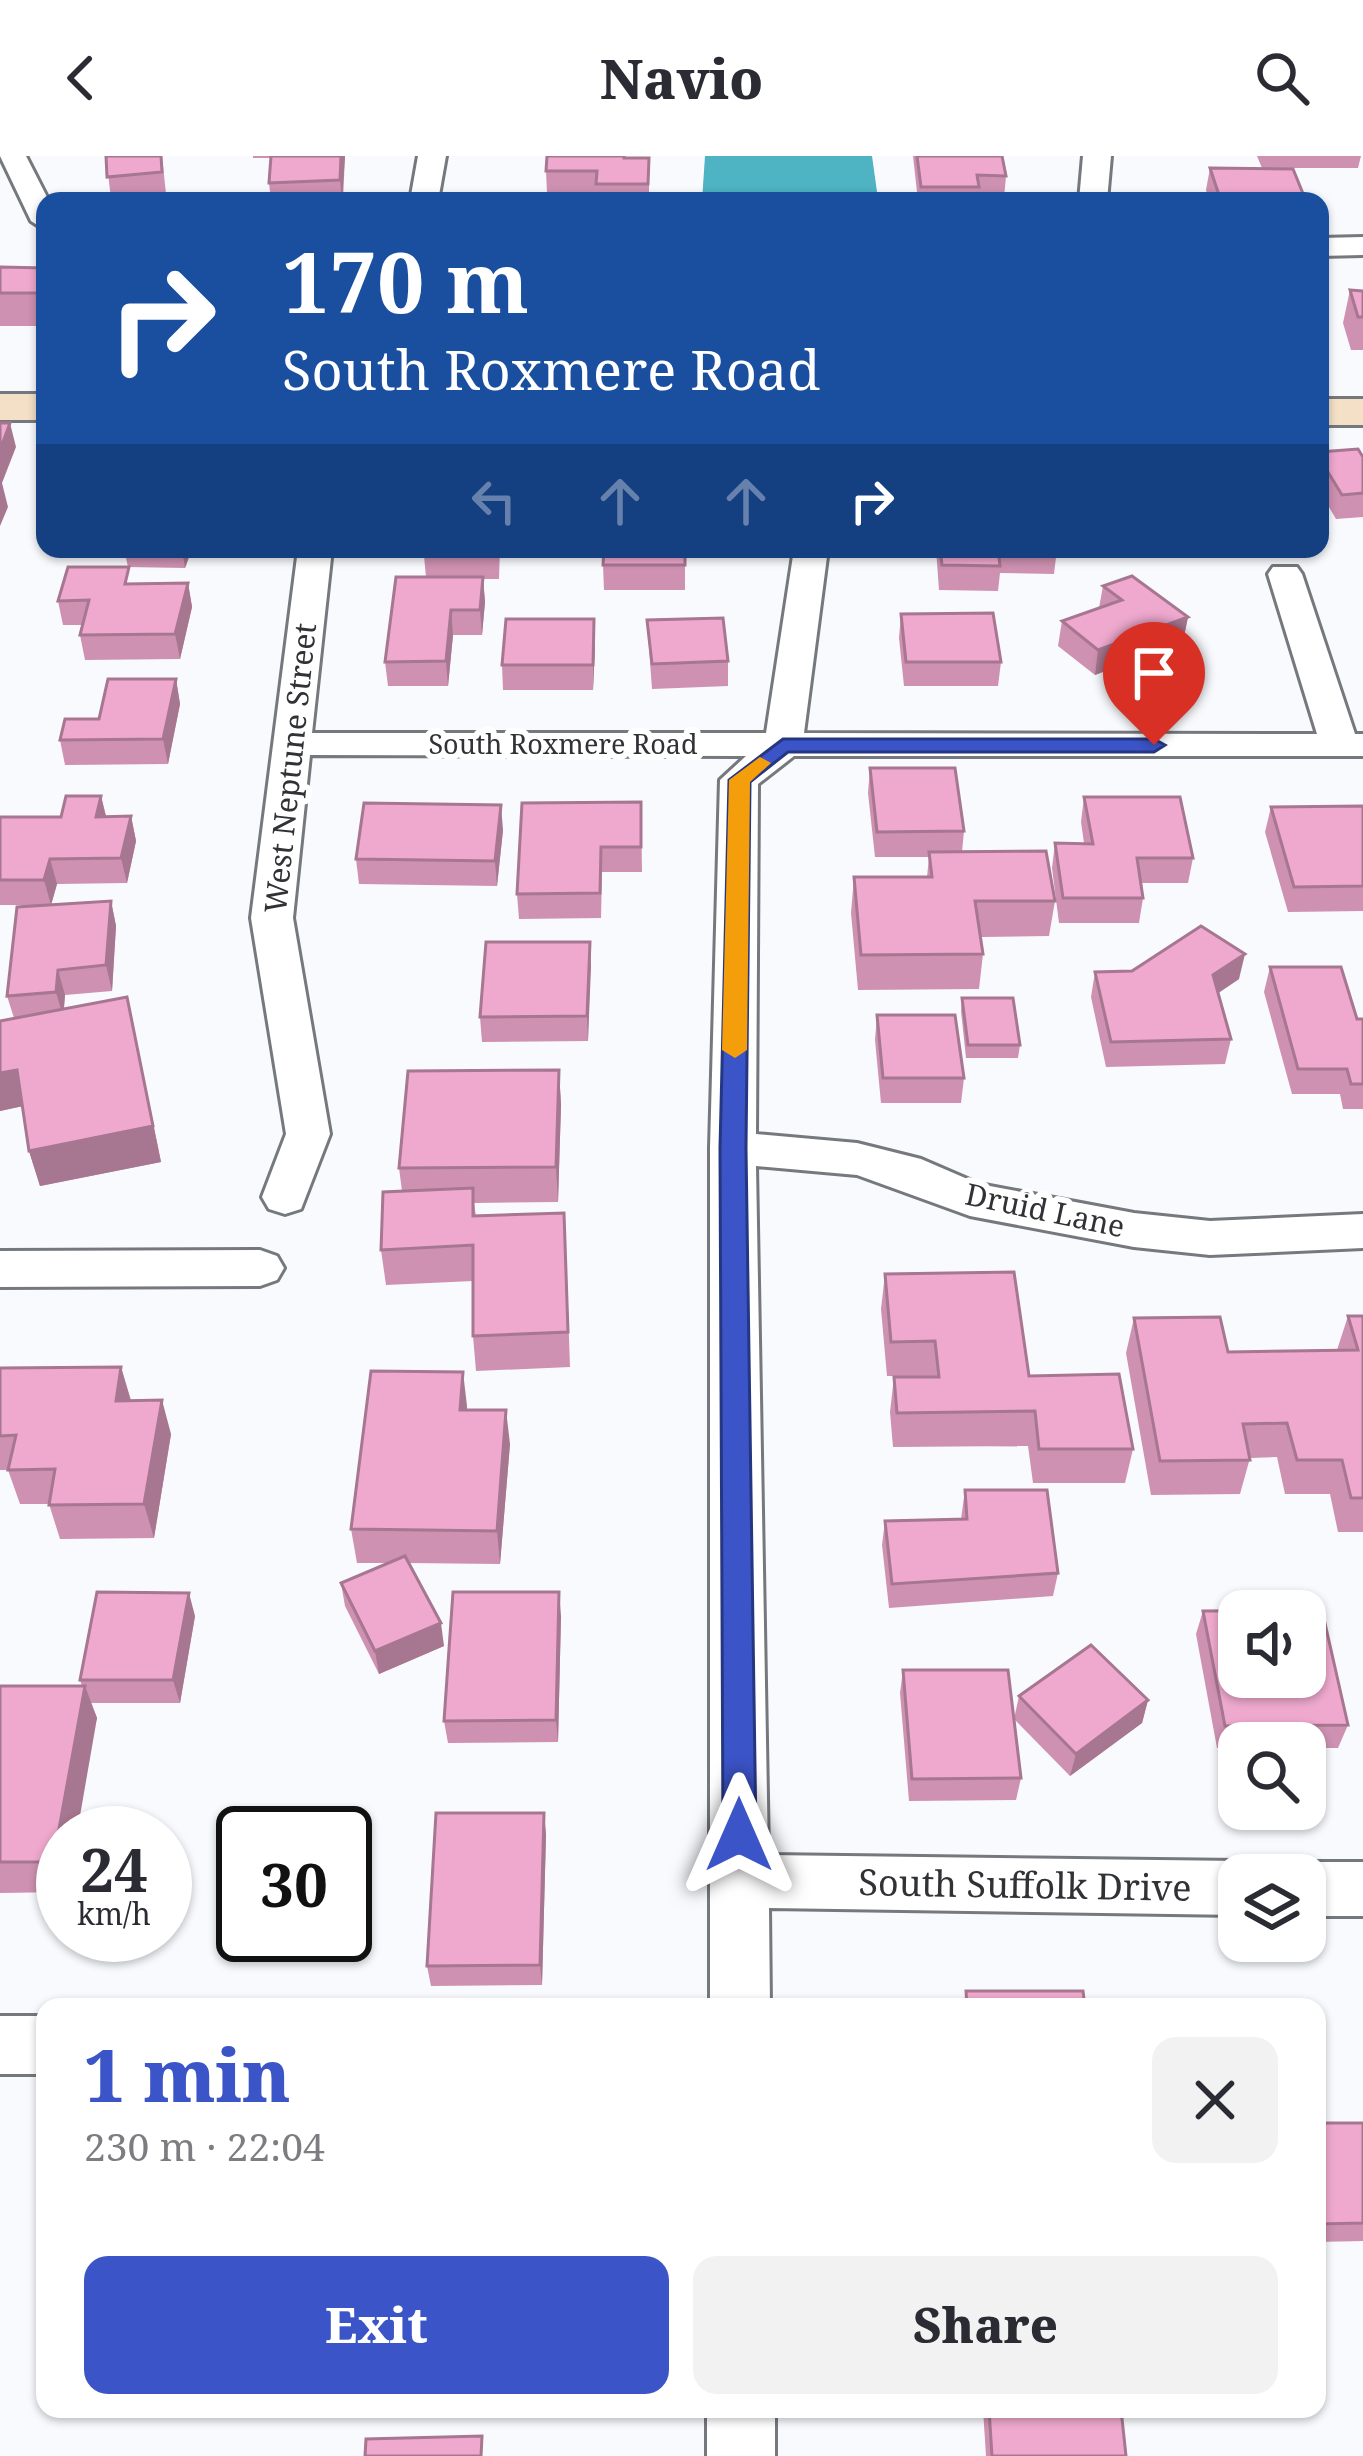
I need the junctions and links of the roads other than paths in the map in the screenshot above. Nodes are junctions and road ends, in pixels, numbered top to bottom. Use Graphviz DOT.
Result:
graph roads {
  1 [pos="12,156"];
  2 [pos="432,156"];
  3 [pos="1097,156"];
  4 [pos="426,192"];
  5 [pos="1095,192"];
  6 [pos="36,203"];
  7 [pos="1363,246"];
  8 [pos="1329,247"];
  9 [pos="0,406"];
  10 [pos="36,407"];
  11 [pos="1329,412"];
  12 [pos="1363,412"];
  13 [pos="314,558"];
  14 [pos="810,558"];
  15 [pos="1285,574"];
  16 [pos="290,745"];
  17 [pos="1351,745"];
  18 [pos="783,746"];
  19 [pos="733,1148"];
  20 [pos="286,1197"];
  21 [pos="1363,1231"];
  22 [pos="260,1268"];
  23 [pos="0,1269"];
  24 [pos="740,1881"];
  25 [pos="1218,1888"];
  26 [pos="1326,1889"];
  27 [pos="1363,1889"];
  28 [pos="740,1998"];
  29 [pos="0,2045"];
  30 [pos="36,2045"];
  31 [pos="741,2418"];
  32 [pos="741,2456"];
  1 -- 6 [label="street"];
  2 -- 4 [label="street"];
  3 -- 5 [label="street"];
  7 -- 8 [label="street"];
  9 -- 10 [label="street"];
  11 -- 12 [label="street"];
  13 -- 16 [label="street, West Neptune Street"];
  14 -- 18 [label="street"];
  15 -- 17 [label="street, South Roxmere Road"];
  16 -- 18 [label="street, South Roxmere Road"];
  16 -- 20 [label="street, West Neptune Street"];
  17 -- 18 [label="street, South Roxmere Road"];
  18 -- 19 [label="street"];
  19 -- 21 [label="street, Druid Lane"];
  19 -- 24 [label="street"];
  22 -- 23 [label="street"];
  24 -- 25 [label="street, South Suffolk Drive"];
  24 -- 28 [label="street"];
  26 -- 27 [label="street"];
  29 -- 30 [label="street"];
  31 -- 32 [label="street"];
}
